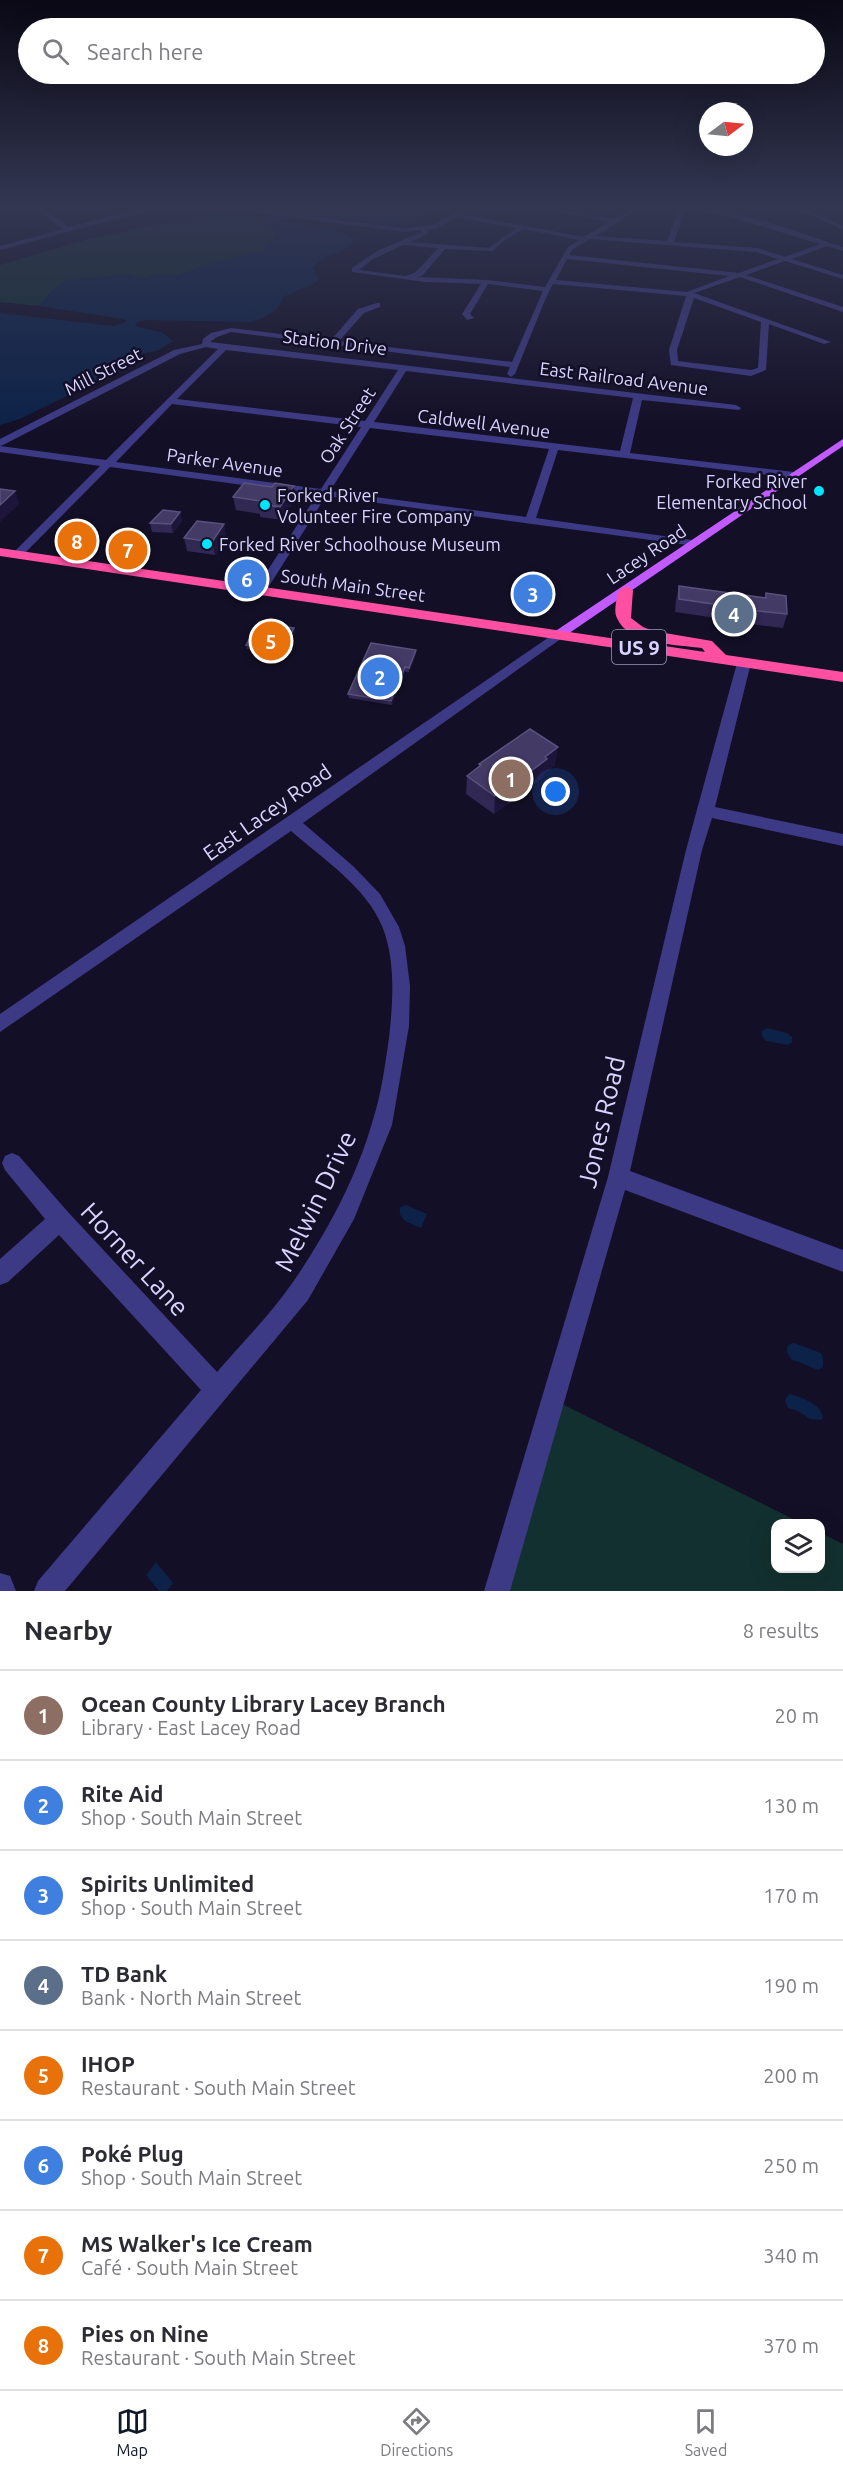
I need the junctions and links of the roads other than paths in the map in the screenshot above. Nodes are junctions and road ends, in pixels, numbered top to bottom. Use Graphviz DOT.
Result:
graph roads {
  1 [pos="463,281"];
  2 [pos="550,281"];
  3 [pos="723,281"];
  4 [pos="758,281"];
  5 [pos="486,282"];
  6 [pos="548,285"];
  7 [pos="689,294"];
  8 [pos="377,305"];
  9 [pos="843,310"];
  10 [pos="470,318"];
  11 [pos="765,320"];
  12 [pos="333,342"];
  13 [pos="827,342"];
  14 [pos="206,345"];
  15 [pos="226,345"];
  16 [pos="319,357"];
  17 [pos="514,365"];
  18 [pos="404,368"];
  19 [pos="508,380"];
  20 [pos="638,398"];
  21 [pos="170,401"];
  22 [pos="736,408"];
  23 [pos="367,425"];
  24 [pos="843,442"];
  25 [pos="0,443"];
  26 [pos="554,448"];
  27 [pos="0,449"];
  28 [pos="624,455"];
  29 [pos="109,462"];
  30 [pos="794,475"];
  31 [pos="322,492"];
  32 [pos="530,520"];
  33 [pos="694,543"];
  34 [pos="0,552"];
  35 [pos="18,554"];
  36 [pos="626,590"];
  37 [pos="260,591"];
  38 [pos="558,635"];
  39 [pos="721,659"];
  40 [pos="744,663"];
  41 [pos="843,677"];
  42 [pos="706,812"];
  43 [pos="291,822"];
  44 [pos="843,840"];
  45 [pos="0,1024"];
  46 [pos="12,1163"];
  47 [pos="618,1177"];
  48 [pos="60,1220"];
  49 [pos="843,1261"];
  50 [pos="0,1274"];
  51 [pos="218,1390"];
  52 [pos="0,1586"];
  53 [pos="3,1591"];
  54 [pos="48,1591"];
  55 [pos="497,1591"];
  1 -- 5 [label="street"];
  2 -- 6 [label="street"];
  3 -- 7 [label="street"];
  4 -- 9 [label="street"];
  5 -- 6 [label="street"];
  5 -- 10 [label="street"];
  6 -- 7 [label="street"];
  6 -- 17 [label="street"];
  7 -- 11 [label="street"];
  7 -- 11 [label="street"];
  8 -- 12 [label="street"];
  11 -- 13 [label="street"];
  12 -- 14 [label="street"];
  12 -- 16 [label="street"];
  12 -- 17 [label="street"];
  14 -- 15 [label="street, Mill Street"];
  14 -- 25 [label="street, Mill Street"];
  15 -- 16 [label="street, Station Drive"];
  15 -- 21 [label="street"];
  16 -- 18 [label="street, Station Drive"];
  17 -- 19 [label="street"];
  18 -- 19 [label="street, Station Drive"];
  18 -- 23 [label="street, Oak Street"];
  19 -- 20 [label="street, East Railroad Avenue"];
  20 -- 22 [label="street, East Railroad Avenue"];
  20 -- 28 [label="street"];
  21 -- 23 [label="street, Caldwell Avenue"];
  21 -- 29 [label="street"];
  23 -- 26 [label="street, Caldwell Avenue"];
  23 -- 31 [label="street, Oak Street"];
  24 -- 30 [label="main road, Lacey Road"];
  26 -- 28 [label="street, Caldwell Avenue"];
  26 -- 32 [label="street"];
  27 -- 29 [label="street, Parker Avenue"];
  28 -- 30 [label="street, Caldwell Avenue"];
  29 -- 31 [label="street, Parker Avenue"];
  29 -- 35 [label="street"];
  30 -- 33 [label="main road, Lacey Road"];
  31 -- 32 [label="street, Parker Avenue"];
  31 -- 37 [label="street, Oak Street"];
  32 -- 33 [label="street, Parker Avenue"];
  33 -- 36 [label="main road, Lacey Road"];
  34 -- 35 [label="highway, South Main Street / US 9"];
  35 -- 37 [label="highway, South Main Street / US 9"];
  36 -- 38 [label="main road, Lacey Road"];
  36 -- 39 [label="highway"];
  37 -- 38 [label="highway, South Main Street / US 9"];
  38 -- 39 [label="highway, US 9"];
  38 -- 43 [label="street, East Lacey Road"];
  39 -- 40 [label="highway, US 9"];
  40 -- 41 [label="highway, US 9"];
  40 -- 42 [label="street, Jones Road"];
  42 -- 44 [label="street"];
  42 -- 47 [label="street, Jones Road"];
  43 -- 45 [label="street, East Lacey Road"];
  43 -- 51 [label="street, Melwin Drive"];
  46 -- 48 [label="street, Horner Lane"];
  47 -- 49 [label="street"];
  47 -- 55 [label="street, Jones Road"];
  48 -- 50 [label="street"];
  48 -- 51 [label="street, Horner Lane"];
  51 -- 54 [label="street, Melwin Drive"];
  52 -- 53 [label="street"];
}
